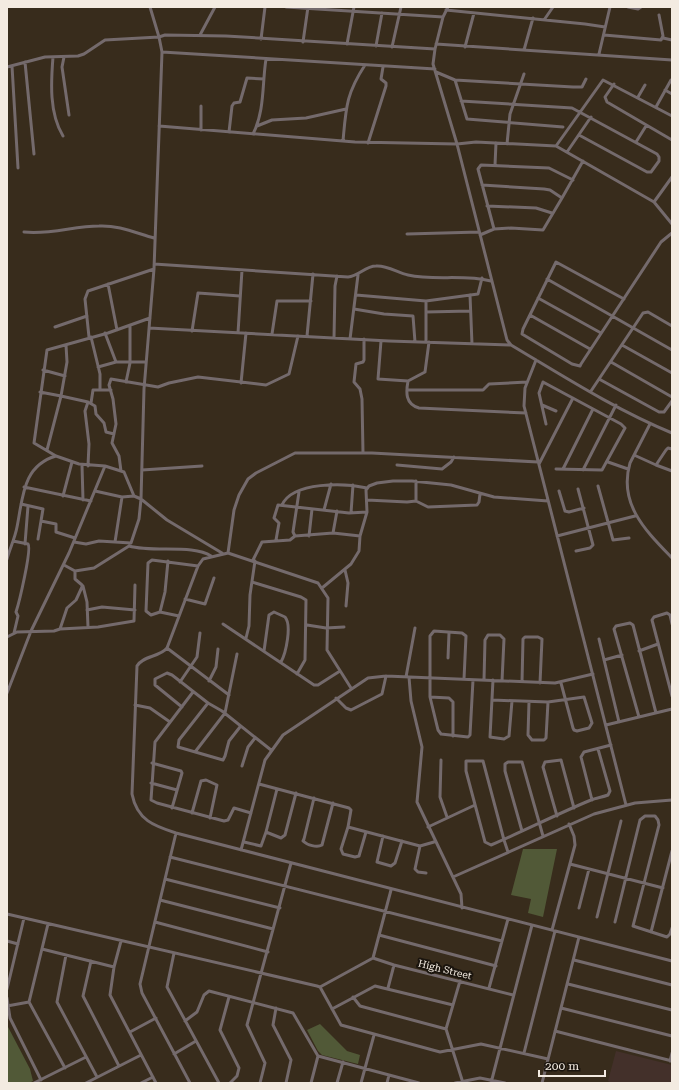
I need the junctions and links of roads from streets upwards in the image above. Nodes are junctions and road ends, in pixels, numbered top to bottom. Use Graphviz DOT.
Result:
graph roads {
  1 [pos="150,7"];
  2 [pos="215,7"];
  3 [pos="265,7"];
  4 [pos="286,7"];
  5 [pos="308,7"];
  6 [pos="354,7"];
  7 [pos="401,7"];
  8 [pos="553,7"];
  9 [pos="610,7"];
  10 [pos="628,7"];
  11 [pos="641,7"];
  12 [pos="446,9"];
  13 [pos="353,11"];
  14 [pos="382,13"];
  15 [pos="474,13"];
  16 [pos="399,15"];
  17 [pos="659,15"];
  18 [pos="443,17"];
  19 [pos="533,18"];
  20 [pos="544,20"];
  21 [pos="605,27"];
  22 [pos="200,35"];
  23 [pos="604,35"];
  24 [pos="158,37"];
  25 [pos="663,38"];
  26 [pos="261,39"];
  27 [pos="672,40"];
  28 [pos="303,42"];
  29 [pos="347,44"];
  30 [pos="436,44"];
  31 [pos="376,46"];
  32 [pos="465,46"];
  33 [pos="392,47"];
  34 [pos="435,49"];
  35 [pos="524,50"];
  36 [pos="162,52"];
  37 [pos="599,54"];
  38 [pos="52,56"];
  39 [pos="64,57"];
  40 [pos="266,58"];
  41 [pos="672,60"];
  42 [pos="25,62"];
  43 [pos="365,65"];
  44 [pos="12,66"];
  45 [pos="7,67"];
  46 [pos="383,67"];
  47 [pos="435,71"];
  48 [pos="524,74"];
  49 [pos="264,79"];
  50 [pos="586,79"];
  51 [pos="665,79"];
  52 [pos="456,80"];
  53 [pos="671,80"];
  54 [pos="521,84"];
  55 [pos="614,84"];
  56 [pos="645,85"];
  57 [pos="665,90"];
  58 [pos="672,94"];
  59 [pos="638,97"];
  60 [pos="461,101"];
  61 [pos="514,104"];
  62 [pos="201,106"];
  63 [pos="656,107"];
  64 [pos="346,109"];
  65 [pos="580,112"];
  66 [pos="69,115"];
  67 [pos="672,116"];
  68 [pos="590,117"];
  69 [pos="509,123"];
  70 [pos="159,126"];
  71 [pos="257,126"];
  72 [pos="563,126"];
  73 [pos="646,126"];
  74 [pos="201,130"];
  75 [pos="229,132"];
  76 [pos="253,134"];
  77 [pos="579,135"];
  78 [pos="63,136"];
  79 [pos="672,140"];
  80 [pos="343,141"];
  81 [pos="636,142"];
  82 [pos="368,143"];
  83 [pos="496,143"];
  84 [pos="457,144"];
  85 [pos="507,144"];
  86 [pos="556,146"];
  87 [pos="567,152"];
  88 [pos="34,154"];
  89 [pos="583,161"];
  90 [pos="495,165"];
  91 [pos="18,168"];
  92 [pos="672,177"];
  93 [pos="574,180"];
  94 [pos="482,185"];
  95 [pos="562,198"];
  96 [pos="654,202"];
  97 [pos="487,206"];
  98 [pos="552,213"];
  99 [pos="672,224"];
  100 [pos="494,229"];
  101 [pos="24,232"];
  102 [pos="479,233"];
  103 [pos="672,233"];
  104 [pos="407,234"];
  105 [pos="154,238"];
  106 [pos="154,264"];
  107 [pos="154,269"];
  108 [pos="242,270"];
  109 [pos="312,274"];
  110 [pos="358,275"];
  111 [pos="337,276"];
  112 [pos="482,278"];
  113 [pos="547,279"];
  114 [pos="492,281"];
  115 [pos="108,284"];
  116 [pos="356,295"];
  117 [pos="470,295"];
  118 [pos="240,296"];
  119 [pos="538,298"];
  120 [pos="624,299"];
  121 [pos="311,301"];
  122 [pos="426,301"];
  123 [pos="354,309"];
  124 [pos="470,310"];
  125 [pos="426,312"];
  126 [pos="530,315"];
  127 [pos="87,316"];
  128 [pos="612,316"];
  129 [pos="150,318"];
  130 [pos="130,326"];
  131 [pos="672,326"];
  132 [pos="55,327"];
  133 [pos="148,328"];
  134 [pos="633,328"];
  135 [pos="117,330"];
  136 [pos="192,331"];
  137 [pos="105,333"];
  138 [pos="238,333"];
  139 [pos="246,333"];
  140 [pos="601,333"];
  141 [pos="272,334"];
  142 [pos="298,336"];
  143 [pos="307,336"];
  144 [pos="90,337"];
  145 [pos="334,338"];
  146 [pos="350,339"];
  147 [pos="364,340"];
  148 [pos="381,341"];
  149 [pos="414,342"];
  150 [pos="428,342"];
  151 [pos="472,344"];
  152 [pos="66,345"];
  153 [pos="511,345"];
  154 [pos="622,345"];
  155 [pos="590,350"];
  156 [pos="672,350"];
  157 [pos="536,360"];
  158 [pos="116,362"];
  159 [pos="145,362"];
  160 [pos="611,362"];
  161 [pos="130,363"];
  162 [pos="98,367"];
  163 [pos="43,370"];
  164 [pos="672,374"];
  165 [pos="65,376"];
  166 [pos="599,379"];
  167 [pos="408,380"];
  168 [pos="126,382"];
  169 [pos="527,382"];
  170 [pos="241,383"];
  171 [pos="144,386"];
  172 [pos="100,390"];
  173 [pos="111,390"];
  174 [pos="408,390"];
  175 [pos="591,391"];
  176 [pos="40,392"];
  177 [pos="61,396"];
  178 [pos="672,397"];
  179 [pos="573,398"];
  180 [pos="672,401"];
  181 [pos="90,403"];
  182 [pos="542,405"];
  183 [pos="616,405"];
  184 [pos="593,409"];
  185 [pos="556,411"];
  186 [pos="526,413"];
  187 [pos="609,418"];
  188 [pos="546,424"];
  189 [pos="650,424"];
  190 [pos="672,433"];
  191 [pos="114,434"];
  192 [pos="672,449"];
  193 [pos="47,450"];
  194 [pos="363,453"];
  195 [pos="634,455"];
  196 [pos="56,456"];
  197 [pos="454,457"];
  198 [pos="72,462"];
  199 [pos="608,462"];
  200 [pos="539,463"];
  201 [pos="82,465"];
  202 [pos="397,465"];
  203 [pos="656,465"];
  204 [pos="88,466"];
  205 [pos="105,466"];
  206 [pos="202,466"];
  207 [pos="556,469"];
  208 [pos="562,469"];
  209 [pos="628,469"];
  210 [pos="142,470"];
  211 [pos="583,470"];
  212 [pos="121,471"];
  213 [pos="672,471"];
  214 [pos="416,481"];
  215 [pos="330,484"];
  216 [pos="353,485"];
  217 [pos="598,486"];
  218 [pos="24,487"];
  219 [pos="367,488"];
  220 [pos="578,489"];
  221 [pos="559,490"];
  222 [pos="95,492"];
  223 [pos="299,492"];
  224 [pos="480,494"];
  225 [pos="63,496"];
  226 [pos="134,496"];
  227 [pos="122,497"];
  228 [pos="141,499"];
  229 [pos="84,500"];
  230 [pos="367,500"];
  231 [pos="91,501"];
  232 [pos="416,501"];
  233 [pos="548,501"];
  234 [pos="21,504"];
  235 [pos="282,505"];
  236 [pos="28,506"];
  237 [pos="298,507"];
  238 [pos="584,508"];
  239 [pos="312,509"];
  240 [pos="324,510"];
  241 [pos="337,511"];
  242 [pos="367,512"];
  243 [pos="351,513"];
  244 [pos="635,516"];
  245 [pos="41,521"];
  246 [pos="607,522"];
  247 [pos="589,527"];
  248 [pos="333,533"];
  249 [pos="295,536"];
  250 [pos="309,536"];
  251 [pos="360,536"];
  252 [pos="557,536"];
  253 [pos="629,538"];
  254 [pos="38,539"];
  255 [pos="75,540"];
  256 [pos="276,540"];
  257 [pos="13,541"];
  258 [pos="115,542"];
  259 [pos="25,544"];
  260 [pos="130,545"];
  261 [pos="576,550"];
  262 [pos="222,553"];
  263 [pos="228,553"];
  264 [pos="211,556"];
  265 [pos="672,558"];
  266 [pos="7,559"];
  267 [pos="168,561"];
  268 [pos="254,561"];
  269 [pos="64,565"];
  270 [pos="198,566"];
  271 [pos="344,570"];
  272 [pos="76,571"];
  273 [pos="214,578"];
  274 [pos="252,582"];
  275 [pos="82,585"];
  276 [pos="135,585"];
  277 [pos="322,588"];
  278 [pos="186,599"];
  279 [pos="346,606"];
  280 [pos="87,610"];
  281 [pos="135,610"];
  282 [pos="160,612"];
  283 [pos="179,616"];
  284 [pos="223,624"];
  285 [pos="672,624"];
  286 [pos="307,625"];
  287 [pos="88,627"];
  288 [pos="344,627"];
  289 [pos="326,628"];
  290 [pos="415,628"];
  291 [pos="60,629"];
  292 [pos="31,631"];
  293 [pos="14,633"];
  294 [pos="200,633"];
  295 [pos="449,633"];
  296 [pos="7,637"];
  297 [pos="246,638"];
  298 [pos="599,639"];
  299 [pos="658,644"];
  300 [pos="167,648"];
  301 [pos="218,649"];
  302 [pos="264,651"];
  303 [pos="639,651"];
  304 [pos="237,654"];
  305 [pos="622,655"];
  306 [pos="448,658"];
  307 [pos="604,660"];
  308 [pos="281,662"];
  309 [pos="191,667"];
  310 [pos="340,671"];
  311 [pos="297,674"];
  312 [pos="593,674"];
  313 [pos="386,676"];
  314 [pos="407,677"];
  315 [pos="430,678"];
  316 [pos="464,679"];
  317 [pos="473,680"];
  318 [pos="484,680"];
  319 [pos="493,680"];
  320 [pos="209,681"];
  321 [pos="502,681"];
  322 [pos="180,682"];
  323 [pos="522,682"];
  324 [pos="540,683"];
  325 [pos="561,683"];
  326 [pos="351,688"];
  327 [pos="193,692"];
  328 [pos="7,694"];
  329 [pos="229,695"];
  330 [pos="672,696"];
  331 [pos="430,697"];
  332 [pos="336,698"];
  333 [pos="492,700"];
  334 [pos="512,701"];
  335 [pos="566,701"];
  336 [pos="529,702"];
  337 [pos="548,702"];
  338 [pos="208,703"];
  339 [pos="135,705"];
  340 [pos="182,707"];
  341 [pos="672,709"];
  342 [pos="225,713"];
  343 [pos="656,713"];
  344 [pos="639,717"];
  345 [pos="170,722"];
  346 [pos="619,722"];
  347 [pos="606,724"];
  348 [pos="240,726"];
  349 [pos="453,736"];
  350 [pos="255,738"];
  351 [pos="611,745"];
  352 [pos="598,749"];
  353 [pos="270,750"];
  354 [pos="195,752"];
  355 [pos="441,760"];
  356 [pos="152,763"];
  357 [pos="242,766"];
  358 [pos="151,783"];
  359 [pos="259,784"];
  360 [pos="277,789"];
  361 [pos="177,790"];
  362 [pos="296,793"];
  363 [pos="314,798"];
  364 [pos="592,800"];
  365 [pos="672,800"];
  366 [pos="333,803"];
  367 [pos="475,805"];
  368 [pos="626,805"];
  369 [pos="172,808"];
  370 [pos="574,808"];
  371 [pos="251,812"];
  372 [pos="192,813"];
  373 [pos="557,816"];
  374 [pos="447,817"];
  375 [pos="210,818"];
  376 [pos="622,822"];
  377 [pos="539,824"];
  378 [pos="569,824"];
  379 [pos="348,827"];
  380 [pos="428,827"];
  381 [pos="522,831"];
  382 [pos="266,832"];
  383 [pos="366,832"];
  384 [pos="176,833"];
  385 [pos="383,836"];
  386 [pos="543,836"];
  387 [pos="504,840"];
  388 [pos="402,841"];
  389 [pos="244,842"];
  390 [pos="434,842"];
  391 [pos="420,846"];
  392 [pos="241,850"];
  393 [pos="508,852"];
  394 [pos="672,852"];
  395 [pos="170,857"];
  396 [pos="291,863"];
  397 [pos="570,864"];
  398 [pos="589,869"];
  399 [pos="426,872"];
  400 [pos="608,874"];
  401 [pos="453,877"];
  402 [pos="165,879"];
  403 [pos="627,879"];
  404 [pos="644,883"];
  405 [pos="285,885"];
  406 [pos="663,888"];
  407 [pos="390,890"];
  408 [pos="160,900"];
  409 [pos="280,908"];
  410 [pos="462,908"];
  411 [pos="579,908"];
  412 [pos="385,911"];
  413 [pos="7,914"];
  414 [pos="597,917"];
  415 [pos="24,918"];
  416 [pos="508,919"];
  417 [pos="155,922"];
  418 [pos="615,922"];
  419 [pos="48,924"];
  420 [pos="532,925"];
  421 [pos="672,928"];
  422 [pos="273,929"];
  423 [pos="554,930"];
  424 [pos="651,932"];
  425 [pos="379,935"];
  426 [pos="579,937"];
  427 [pos="7,941"];
  428 [pos="120,941"];
  429 [pos="502,941"];
  430 [pos="18,944"];
  431 [pos="148,948"];
  432 [pos="42,949"];
  433 [pos="268,952"];
  434 [pos="174,953"];
  435 [pos="66,955"];
  436 [pos="373,958"];
  437 [pos="574,960"];
  438 [pos="672,960"];
  439 [pos="91,961"];
  440 [pos="394,965"];
  441 [pos="496,966"];
  442 [pos="7,967"];
  443 [pos="114,967"];
  444 [pos="12,968"];
  445 [pos="262,974"];
  446 [pos="460,981"];
  447 [pos="568,984"];
  448 [pos="672,985"];
  449 [pos="7,987"];
  450 [pos="320,987"];
  451 [pos="388,988"];
  452 [pos="489,988"];
  453 [pos="514,995"];
  454 [pos="229,997"];
  455 [pos="7,998"];
  456 [pos="353,998"];
  457 [pos="29,1002"];
  458 [pos="252,1002"];
  459 [pos="453,1005"];
  460 [pos="7,1006"];
  461 [pos="276,1008"];
  462 [pos="561,1008"];
  463 [pos="332,1009"];
  464 [pos="672,1010"];
  465 [pos="156,1018"];
  466 [pos="185,1021"];
  467 [pos="446,1029"];
  468 [pos="555,1031"];
  469 [pos="130,1032"];
  470 [pos="374,1035"];
  471 [pos="672,1036"];
  472 [pos="196,1041"];
  473 [pos="500,1048"];
  474 [pos="453,1050"];
  475 [pos="524,1053"];
  476 [pos="672,1053"];
  477 [pos="174,1054"];
  478 [pos="141,1055"];
  479 [pos="318,1056"];
  480 [pos="86,1057"];
  481 [pos="548,1059"];
  482 [pos="671,1061"];
  483 [pos="343,1062"];
  484 [pos="119,1066"];
  485 [pos="65,1068"];
  486 [pos="365,1068"];
  487 [pos="389,1075"];
  488 [pos="97,1077"];
  489 [pos="153,1077"];
  490 [pos="41,1080"];
  491 [pos="412,1082"];
  492 [pos="463,1082"];
  493 [pos="492,1082"];
  494 [pos="34,1083"];
  495 [pos="86,1083"];
  496 [pos="141,1083"];
  497 [pos="156,1083"];
  498 [pos="190,1083"];
  499 [pos="219,1083"];
  500 [pos="230,1083"];
  501 [pos="260,1083"];
  502 [pos="286,1083"];
  503 [pos="311,1083"];
  504 [pos="337,1083"];
  505 [pos="361,1083"];
  506 [pos="387,1083"];
  507 [pos="419,1083"];
  508 [pos="455,1083"];
  509 [pos="505,1083"];
  510 [pos="542,1083"];
  1 -- 24 [label="street"];
  2 -- 22 [label="street"];
  3 -- 26 [label="street"];
  4 -- 5 [label="street"];
  5 -- 13 [label="street"];
  5 -- 28 [label="street"];
  6 -- 13 [label="street"];
  7 -- 16 [label="street"];
  8 -- 20 [label="street"];
  9 -- 21 [label="street"];
  10 -- 11 [label="street"];
  12 -- 15 [label="street"];
  12 -- 18 [label="street"];
  13 -- 14 [label="street"];
  13 -- 29 [label="street"];
  14 -- 16 [label="street"];
  14 -- 31 [label="street"];
  15 -- 19 [label="street"];
  15 -- 32 [label="street"];
  16 -- 18 [label="street"];
  16 -- 33 [label="street"];
  17 -- 25 [label="street"];
  18 -- 30 [label="street"];
  19 -- 20 [label="street"];
  19 -- 35 [label="street"];
  20 -- 21 [label="street"];
  21 -- 23 [label="street"];
  22 -- 24 [label="street"];
  22 -- 26 [label="street"];
  23 -- 25 [label="street"];
  23 -- 37 [label="street"];
  24 -- 36 [label="street"];
  24 -- 39 [label="street"];
  25 -- 27 [label="street"];
  26 -- 28 [label="street"];
  28 -- 29 [label="street"];
  29 -- 31 [label="street"];
  30 -- 32 [label="street"];
  30 -- 34 [label="street"];
  31 -- 33 [label="street"];
  32 -- 35 [label="street"];
  33 -- 34 [label="street"];
  34 -- 47 [label="street"];
  35 -- 37 [label="street"];
  36 -- 40 [label="street"];
  36 -- 70 [label="street"];
  37 -- 41 [label="street"];
  38 -- 39 [label="street"];
  38 -- 42 [label="street"];
  38 -- 78 [label="street"];
  39 -- 66 [label="street"];
  40 -- 43 [label="street"];
  40 -- 49 [label="street"];
  42 -- 44 [label="street"];
  42 -- 88 [label="street"];
  43 -- 46 [label="street"];
  43 -- 64 [label="street"];
  44 -- 45 [label="street"];
  44 -- 91 [label="street"];
  46 -- 47 [label="street"];
  46 -- 82 [label="street"];
  47 -- 52 [label="street"];
  47 -- 84 [label="street"];
  48 -- 54 [label="street"];
  49 -- 71 [label="street"];
  49 -- 75 [label="street"];
  50 -- 54 [label="street"];
  51 -- 53 [label="street"];
  52 -- 54 [label="street"];
  52 -- 60 [label="street"];
  53 -- 57 [label="street"];
  54 -- 61 [label="street"];
  55 -- 59 [label="street"];
  55 -- 65 [label="street"];
  55 -- 73 [label="street"];
  56 -- 59 [label="street"];
  57 -- 58 [label="street"];
  57 -- 63 [label="street"];
  59 -- 63 [label="street"];
  60 -- 61 [label="street"];
  60 -- 69 [label="street"];
  61 -- 65 [label="street"];
  61 -- 69 [label="street"];
  62 -- 74 [label="street"];
  63 -- 67 [label="street"];
  64 -- 71 [label="street"];
  64 -- 80 [label="street"];
  65 -- 68 [label="street"];
  65 -- 86 [label="street"];
  68 -- 77 [label="street"];
  68 -- 81 [label="street"];
  69 -- 72 [label="street"];
  69 -- 85 [label="street"];
  70 -- 74 [label="street"];
  70 -- 105 [label="street"];
  71 -- 76 [label="street"];
  73 -- 79 [label="street"];
  73 -- 81 [label="street"];
  74 -- 75 [label="street"];
  75 -- 76 [label="street"];
  76 -- 80 [label="street"];
  77 -- 81 [label="street"];
  77 -- 87 [label="street"];
  80 -- 82 [label="street"];
  82 -- 84 [label="street"];
  83 -- 84 [label="street"];
  83 -- 85 [label="street"];
  83 -- 90 [label="street"];
  84 -- 102 [label="street"];
  85 -- 86 [label="street"];
  86 -- 87 [label="street"];
  87 -- 89 [label="street"];
  89 -- 93 [label="street"];
  89 -- 96 [label="street"];
  90 -- 93 [label="street"];
  90 -- 94 [label="street"];
  92 -- 96 [label="street"];
  93 -- 95 [label="street"];
  94 -- 95 [label="street"];
  94 -- 97 [label="street"];
  95 -- 98 [label="street"];
  96 -- 99 [label="street"];
  97 -- 98 [label="street"];
  97 -- 100 [label="street"];
  98 -- 100 [label="street"];
  100 -- 102 [label="street"];
  101 -- 105 [label="street"];
  102 -- 104 [label="street"];
  102 -- 114 [label="street"];
  103 -- 120 [label="street"];
  105 -- 106 [label="street"];
  106 -- 107 [label="street"];
  106 -- 108 [label="street"];
  107 -- 115 [label="street"];
  107 -- 129 [label="street"];
  108 -- 109 [label="street"];
  108 -- 118 [label="street"];
  109 -- 111 [label="street"];
  109 -- 121 [label="street"];
  110 -- 111 [label="street"];
  110 -- 112 [label="street"];
  110 -- 116 [label="street"];
  111 -- 145 [label="street"];
  112 -- 114 [label="street"];
  112 -- 117 [label="street"];
  113 -- 119 [label="street"];
  113 -- 120 [label="street"];
  113 -- 128 [label="street"];
  114 -- 153 [label="street"];
  115 -- 127 [label="street"];
  115 -- 135 [label="street"];
  116 -- 122 [label="street"];
  116 -- 123 [label="street"];
  117 -- 122 [label="street"];
  117 -- 124 [label="street"];
  118 -- 136 [label="street"];
  118 -- 138 [label="street"];
  119 -- 126 [label="street"];
  119 -- 140 [label="street"];
  120 -- 128 [label="street"];
  121 -- 141 [label="street"];
  121 -- 143 [label="street"];
  122 -- 125 [label="street"];
  123 -- 146 [label="street"];
  123 -- 149 [label="street"];
  124 -- 125 [label="street"];
  124 -- 151 [label="street"];
  125 -- 150 [label="street"];
  126 -- 155 [label="street"];
  126 -- 155 [label="street"];
  127 -- 132 [label="street"];
  127 -- 144 [label="street"];
  128 -- 134 [label="street"];
  128 -- 140 [label="street"];
  129 -- 130 [label="street"];
  129 -- 133 [label="street"];
  130 -- 135 [label="street"];
  130 -- 161 [label="street"];
  131 -- 134 [label="street"];
  133 -- 136 [label="street"];
  133 -- 159 [label="street"];
  134 -- 154 [label="street"];
  134 -- 156 [label="street"];
  135 -- 137 [label="street"];
  136 -- 138 [label="street"];
  137 -- 144 [label="street"];
  137 -- 158 [label="street"];
  138 -- 139 [label="street"];
  139 -- 141 [label="street"];
  139 -- 170 [label="street"];
  140 -- 155 [label="street"];
  141 -- 142 [label="street"];
  142 -- 143 [label="street"];
  142 -- 170 [label="street"];
  143 -- 145 [label="street"];
  144 -- 152 [label="street"];
  144 -- 162 [label="street"];
  145 -- 146 [label="street"];
  146 -- 147 [label="street"];
  147 -- 148 [label="street"];
  147 -- 194 [label="street"];
  148 -- 149 [label="street"];
  148 -- 167 [label="street"];
  149 -- 150 [label="street"];
  150 -- 151 [label="street"];
  150 -- 167 [label="street"];
  151 -- 153 [label="street"];
  152 -- 163 [label="street"];
  152 -- 165 [label="street"];
  153 -- 157 [label="street"];
  154 -- 160 [label="street"];
  154 -- 164 [label="street"];
  157 -- 169 [label="street"];
  157 -- 175 [label="street"];
  158 -- 161 [label="street"];
  158 -- 162 [label="street"];
  159 -- 161 [label="street"];
  159 -- 171 [label="street"];
  160 -- 166 [label="street"];
  160 -- 178 [label="street"];
  161 -- 168 [label="street"];
  162 -- 172 [label="street"];
  163 -- 165 [label="street"];
  163 -- 176 [label="street"];
  165 -- 177 [label="street"];
  166 -- 175 [label="street"];
  166 -- 180 [label="street"];
  167 -- 174 [label="street"];
  168 -- 171 [label="street"];
  168 -- 173 [label="street"];
  169 -- 174 [label="street"];
  169 -- 186 [label="street"];
  170 -- 171 [label="street"];
  171 -- 210 [label="street"];
  172 -- 173 [label="street"];
  172 -- 181 [label="street"];
  173 -- 191 [label="street"];
  174 -- 186 [label="street"];
  175 -- 183 [label="street"];
  176 -- 177 [label="street"];
  176 -- 193 [label="street"];
  177 -- 181 [label="street"];
  177 -- 193 [label="street"];
  179 -- 182 [label="street"];
  179 -- 184 [label="street"];
  179 -- 200 [label="street"];
  181 -- 191 [label="street"];
  181 -- 204 [label="street"];
  182 -- 185 [label="street"];
  182 -- 188 [label="street"];
  183 -- 187 [label="street"];
  183 -- 189 [label="street"];
  184 -- 187 [label="street"];
  184 -- 208 [label="street"];
  186 -- 200 [label="street"];
  187 -- 199 [label="street"];
  187 -- 211 [label="street"];
  189 -- 190 [label="street"];
  189 -- 195 [label="street"];
  191 -- 212 [label="street"];
  192 -- 203 [label="street"];
  193 -- 196 [label="street"];
  194 -- 197 [label="street"];
  194 -- 263 [label="street"];
  195 -- 203 [label="street"];
  195 -- 209 [label="street"];
  196 -- 198 [label="street"];
  196 -- 218 [label="street"];
  197 -- 200 [label="street"];
  197 -- 202 [label="street"];
  198 -- 201 [label="street"];
  198 -- 225 [label="street"];
  199 -- 209 [label="street"];
  199 -- 211 [label="street"];
  200 -- 233 [label="street"];
  201 -- 204 [label="street"];
  201 -- 229 [label="street"];
  203 -- 213 [label="street"];
  204 -- 205 [label="street"];
  205 -- 212 [label="street"];
  205 -- 222 [label="street"];
  206 -- 210 [label="street"];
  207 -- 208 [label="street"];
  208 -- 211 [label="street"];
  209 -- 244 [label="street"];
  210 -- 228 [label="street"];
  212 -- 226 [label="street"];
  214 -- 219 [label="street"];
  214 -- 224 [label="street"];
  214 -- 232 [label="street"];
  215 -- 216 [label="street"];
  215 -- 223 [label="street"];
  215 -- 240 [label="street"];
  216 -- 219 [label="street"];
  216 -- 243 [label="street"];
  217 -- 246 [label="street"];
  218 -- 225 [label="street"];
  218 -- 234 [label="street"];
  219 -- 230 [label="street"];
  220 -- 238 [label="street"];
  221 -- 238 [label="street"];
  222 -- 227 [label="street"];
  222 -- 231 [label="street"];
  223 -- 235 [label="street"];
  223 -- 237 [label="street"];
  224 -- 232 [label="street"];
  224 -- 233 [label="street"];
  225 -- 229 [label="street"];
  226 -- 227 [label="street"];
  226 -- 228 [label="street"];
  227 -- 258 [label="street"];
  228 -- 260 [label="street"];
  228 -- 262 [label="street"];
  229 -- 231 [label="street"];
  230 -- 232 [label="street"];
  230 -- 242 [label="street"];
  231 -- 255 [label="street"];
  233 -- 252 [label="street"];
  234 -- 236 [label="street"];
  234 -- 257 [label="street"];
  235 -- 237 [label="street"];
  235 -- 256 [label="street"];
  236 -- 245 [label="street"];
  236 -- 259 [label="street"];
  237 -- 239 [label="street"];
  237 -- 249 [label="street"];
  238 -- 247 [label="street"];
  239 -- 240 [label="street"];
  239 -- 250 [label="street"];
  240 -- 241 [label="street"];
  241 -- 243 [label="street"];
  241 -- 248 [label="street"];
  242 -- 243 [label="street"];
  242 -- 251 [label="street"];
  244 -- 246 [label="street"];
  244 -- 265 [label="street"];
  245 -- 254 [label="street"];
  245 -- 255 [label="street"];
  246 -- 247 [label="street"];
  246 -- 253 [label="street"];
  247 -- 252 [label="street"];
  247 -- 261 [label="street"];
  248 -- 250 [label="street"];
  248 -- 251 [label="street"];
  249 -- 250 [label="street"];
  249 -- 256 [label="street"];
  251 -- 271 [label="street"];
  252 -- 312 [label="street"];
  255 -- 258 [label="street"];
  255 -- 269 [label="street"];
  256 -- 268 [label="street"];
  257 -- 259 [label="street"];
  257 -- 266 [label="street"];
  258 -- 260 [label="street"];
  259 -- 293 [label="street"];
  260 -- 264 [label="street"];
  260 -- 272 [label="street"];
  262 -- 263 [label="street"];
  262 -- 264 [label="street"];
  263 -- 268 [label="street"];
  264 -- 270 [label="street"];
  267 -- 270 [label="street"];
  267 -- 282 [label="street"];
  267 -- 282 [label="street"];
  268 -- 274 [label="street"];
  268 -- 277 [label="street"];
  269 -- 272 [label="street"];
  269 -- 292 [label="street"];
  270 -- 278 [label="street"];
  271 -- 277 [label="street"];
  271 -- 279 [label="street"];
  272 -- 275 [label="street"];
  273 -- 278 [label="street"];
  274 -- 286 [label="street"];
  274 -- 297 [label="street"];
  275 -- 280 [label="street"];
  275 -- 291 [label="street"];
  276 -- 281 [label="street"];
  277 -- 289 [label="street"];
  278 -- 283 [label="street"];
  280 -- 281 [label="street"];
  280 -- 287 [label="street"];
  281 -- 287 [label="street"];
  282 -- 283 [label="street"];
  283 -- 300 [label="street"];
  284 -- 297 [label="street"];
  285 -- 299 [label="street"];
  286 -- 289 [label="street"];
  286 -- 311 [label="street"];
  287 -- 291 [label="street"];
  288 -- 289 [label="street"];
  289 -- 310 [label="street"];
  290 -- 314 [label="street"];
  291 -- 292 [label="street"];
  292 -- 293 [label="street"];
  292 -- 328 [label="street"];
  293 -- 296 [label="street"];
  294 -- 309 [label="street"];
  295 -- 306 [label="street"];
  295 -- 315 [label="street"];
  295 -- 316 [label="street"];
  297 -- 302 [label="street"];
  298 -- 307 [label="street"];
  299 -- 303 [label="street"];
  299 -- 330 [label="street"];
  300 -- 309 [label="street"];
  300 -- 339 [label="street"];
  301 -- 320 [label="street"];
  302 -- 308 [label="street"];
  302 -- 308 [label="street"];
  303 -- 305 [label="street"];
  303 -- 343 [label="street"];
  304 -- 329 [label="street"];
  305 -- 307 [label="street"];
  305 -- 344 [label="street"];
  307 -- 346 [label="street"];
  308 -- 311 [label="street"];
  309 -- 320 [label="street"];
  309 -- 322 [label="street"];
  310 -- 311 [label="street"];
  310 -- 326 [label="street"];
  312 -- 325 [label="street"];
  312 -- 347 [label="street"];
  313 -- 314 [label="street"];
  313 -- 326 [label="street"];
  313 -- 332 [label="street"];
  314 -- 315 [label="street"];
  314 -- 380 [label="street"];
  315 -- 316 [label="street"];
  315 -- 331 [label="street"];
  316 -- 317 [label="street"];
  317 -- 318 [label="street"];
  317 -- 349 [label="street"];
  318 -- 319 [label="street"];
  318 -- 321 [label="street"];
  319 -- 321 [label="street"];
  319 -- 333 [label="street"];
  320 -- 329 [label="street"];
  321 -- 323 [label="street"];
  322 -- 327 [label="street"];
  322 -- 340 [label="street"];
  323 -- 324 [label="street"];
  323 -- 324 [label="street"];
  324 -- 325 [label="street"];
  325 -- 335 [label="street"];
  326 -- 332 [label="street"];
  327 -- 338 [label="street"];
  327 -- 340 [label="street"];
  329 -- 342 [label="street"];
  331 -- 349 [label="street"];
  331 -- 349 [label="street"];
  332 -- 353 [label="street"];
  333 -- 334 [label="street"];
  333 -- 334 [label="street"];
  334 -- 336 [label="street"];
  335 -- 335 [label="street"];
  335 -- 337 [label="street"];
  336 -- 337 [label="street"];
  336 -- 337 [label="street"];
  338 -- 342 [label="street"];
  338 -- 354 [label="street"];
  339 -- 345 [label="street"];
  339 -- 384 [label="street"];
  340 -- 345 [label="street"];
  341 -- 343 [label="street"];
  342 -- 348 [label="street"];
  342 -- 354 [label="street"];
  343 -- 344 [label="street"];
  344 -- 346 [label="street"];
  345 -- 356 [label="street"];
  346 -- 347 [label="street"];
  347 -- 351 [label="street"];
  348 -- 350 [label="street"];
  348 -- 354 [label="street"];
  350 -- 353 [label="street"];
  350 -- 357 [label="street"];
  351 -- 352 [label="street"];
  351 -- 368 [label="street"];
  352 -- 364 [label="street"];
  352 -- 364 [label="street"];
  353 -- 359 [label="street"];
  355 -- 374 [label="street"];
  356 -- 358 [label="street"];
  356 -- 361 [label="street"];
  358 -- 361 [label="street"];
  358 -- 369 [label="street"];
  359 -- 360 [label="street"];
  359 -- 371 [label="street"];
  360 -- 362 [label="street"];
  360 -- 382 [label="street"];
  361 -- 369 [label="street"];
  362 -- 363 [label="street"];
  362 -- 382 [label="street"];
  363 -- 366 [label="street"];
  363 -- 366 [label="street"];
  364 -- 370 [label="street"];
  365 -- 368 [label="street"];
  366 -- 379 [label="street"];
  367 -- 374 [label="street"];
  367 -- 387 [label="street"];
  367 -- 387 [label="street"];
  368 -- 378 [label="street"];
  369 -- 372 [label="street"];
  370 -- 373 [label="street"];
  370 -- 373 [label="street"];
  371 -- 375 [label="street"];
  371 -- 389 [label="street"];
  372 -- 375 [label="street"];
  372 -- 375 [label="street"];
  373 -- 377 [label="street"];
  374 -- 380 [label="street"];
  376 -- 400 [label="street"];
  377 -- 381 [label="street"];
  377 -- 381 [label="street"];
  377 -- 386 [label="street"];
  378 -- 386 [label="street"];
  378 -- 397 [label="street"];
  379 -- 383 [label="street"];
  379 -- 383 [label="street"];
  380 -- 390 [label="street"];
  381 -- 387 [label="street"];
  382 -- 389 [label="street"];
  383 -- 385 [label="street"];
  384 -- 392 [label="street"];
  384 -- 395 [label="street"];
  385 -- 388 [label="street"];
  385 -- 388 [label="street"];
  386 -- 393 [label="street"];
  387 -- 393 [label="street"];
  388 -- 391 [label="street"];
  389 -- 392 [label="street"];
  390 -- 391 [label="street"];
  390 -- 401 [label="street"];
  391 -- 399 [label="street"];
  392 -- 396 [label="street"];
  393 -- 401 [label="street"];
  394 -- 406 [label="street"];
  395 -- 402 [label="street"];
  395 -- 405 [label="street"];
  396 -- 405 [label="street"];
  396 -- 407 [label="street"];
  397 -- 398 [label="street"];
  397 -- 423 [label="street"];
  398 -- 400 [label="street"];
  398 -- 411 [label="street"];
  400 -- 403 [label="street"];
  400 -- 414 [label="street"];
  401 -- 410 [label="street"];
  402 -- 408 [label="street"];
  402 -- 409 [label="street"];
  403 -- 404 [label="street"];
  403 -- 404 [label="street"];
  403 -- 418 [label="street"];
  404 -- 406 [label="street"];
  404 -- 424 [label="street"];
  405 -- 409 [label="street"];
  405 -- 412 [label="street"];
  406 -- 424 [label="street"];
  407 -- 410 [label="street"];
  407 -- 412 [label="street"];
  408 -- 417 [label="street"];
  408 -- 422 [label="street"];
  409 -- 422 [label="street"];
  410 -- 416 [label="street"];
  412 -- 425 [label="street"];
  412 -- 429 [label="street"];
  413 -- 415 [label="street"];
  415 -- 419 [label="street"];
  415 -- 430 [label="street"];
  416 -- 420 [label="street"];
  416 -- 429 [label="street"];
  417 -- 431 [label="street"];
  417 -- 433 [label="street"];
  419 -- 428 [label="street"];
  419 -- 432 [label="street"];
  420 -- 423 [label="street"];
  420 -- 453 [label="street"];
  421 -- 424 [label="street"];
  422 -- 433 [label="street"];
  423 -- 426 [label="street"];
  423 -- 475 [label="street"];
  425 -- 436 [label="street"];
  425 -- 441 [label="street"];
  426 -- 437 [label="street"];
  426 -- 438 [label="street"];
  427 -- 430 [label="street"];
  428 -- 431 [label="street"];
  428 -- 443 [label="street"];
  429 -- 441 [label="street"];
  430 -- 444 [label="street"];
  431 -- 434 [label="street"];
  431 -- 465 [label="street"];
  432 -- 435 [label="street"];
  432 -- 457 [label="street"];
  433 -- 445 [label="street"];
  434 -- 445 [label="street"];
  434 -- 466 [label="street"];
  435 -- 439 [label="street"];
  435 -- 480 [label="street"];
  436 -- 440 [label="street, High Street"];
  436 -- 450 [label="street"];
  437 -- 447 [label="street"];
  437 -- 448 [label="street"];
  439 -- 443 [label="street"];
  439 -- 484 [label="street"];
  440 -- 446 [label="street, High Street"];
  440 -- 451 [label="street"];
  441 -- 452 [label="street"];
  442 -- 444 [label="street"];
  443 -- 469 [label="street"];
  444 -- 449 [label="street"];
  445 -- 450 [label="street"];
  445 -- 458 [label="street"];
  446 -- 452 [label="street, High Street"];
  446 -- 459 [label="street"];
  447 -- 462 [label="street"];
  447 -- 464 [label="street"];
  450 -- 463 [label="street"];
  451 -- 456 [label="street"];
  451 -- 459 [label="street"];
  452 -- 453 [label="street, High Street"];
  453 -- 473 [label="street"];
  454 -- 458 [label="street"];
  454 -- 466 [label="street"];
  454 -- 500 [label="street"];
  455 -- 460 [label="street"];
  456 -- 463 [label="street"];
  456 -- 467 [label="street"];
  457 -- 460 [label="street"];
  457 -- 485 [label="street"];
  458 -- 461 [label="street"];
  458 -- 501 [label="street"];
  459 -- 467 [label="street"];
  460 -- 490 [label="street"];
  461 -- 479 [label="street"];
  461 -- 502 [label="street"];
  462 -- 468 [label="street"];
  462 -- 471 [label="street"];
  463 -- 470 [label="street"];
  465 -- 469 [label="street"];
  465 -- 477 [label="street"];
  466 -- 472 [label="street"];
  467 -- 474 [label="street"];
  468 -- 481 [label="street"];
  468 -- 482 [label="street"];
  469 -- 478 [label="street"];
  470 -- 474 [label="street"];
  470 -- 486 [label="street"];
  472 -- 477 [label="street"];
  472 -- 499 [label="street"];
  473 -- 474 [label="street"];
  473 -- 475 [label="street"];
  473 -- 493 [label="street"];
  474 -- 492 [label="street"];
  475 -- 481 [label="street"];
  476 -- 482 [label="street"];
  477 -- 498 [label="street"];
  478 -- 484 [label="street"];
  478 -- 489 [label="street"];
  479 -- 483 [label="street"];
  479 -- 503 [label="street"];
  480 -- 485 [label="street"];
  480 -- 488 [label="street"];
  481 -- 510 [label="street"];
  483 -- 486 [label="street"];
  483 -- 504 [label="street"];
  484 -- 488 [label="street"];
  485 -- 490 [label="street"];
  486 -- 487 [label="street"];
  486 -- 505 [label="street"];
  487 -- 491 [label="street"];
  487 -- 506 [label="street"];
  488 -- 495 [label="street"];
  489 -- 496 [label="street"];
  489 -- 497 [label="street"];
  490 -- 494 [label="street"];
  491 -- 507 [label="street"];
  492 -- 493 [label="street"];
  492 -- 508 [label="street"];
  493 -- 509 [label="street"];
}
